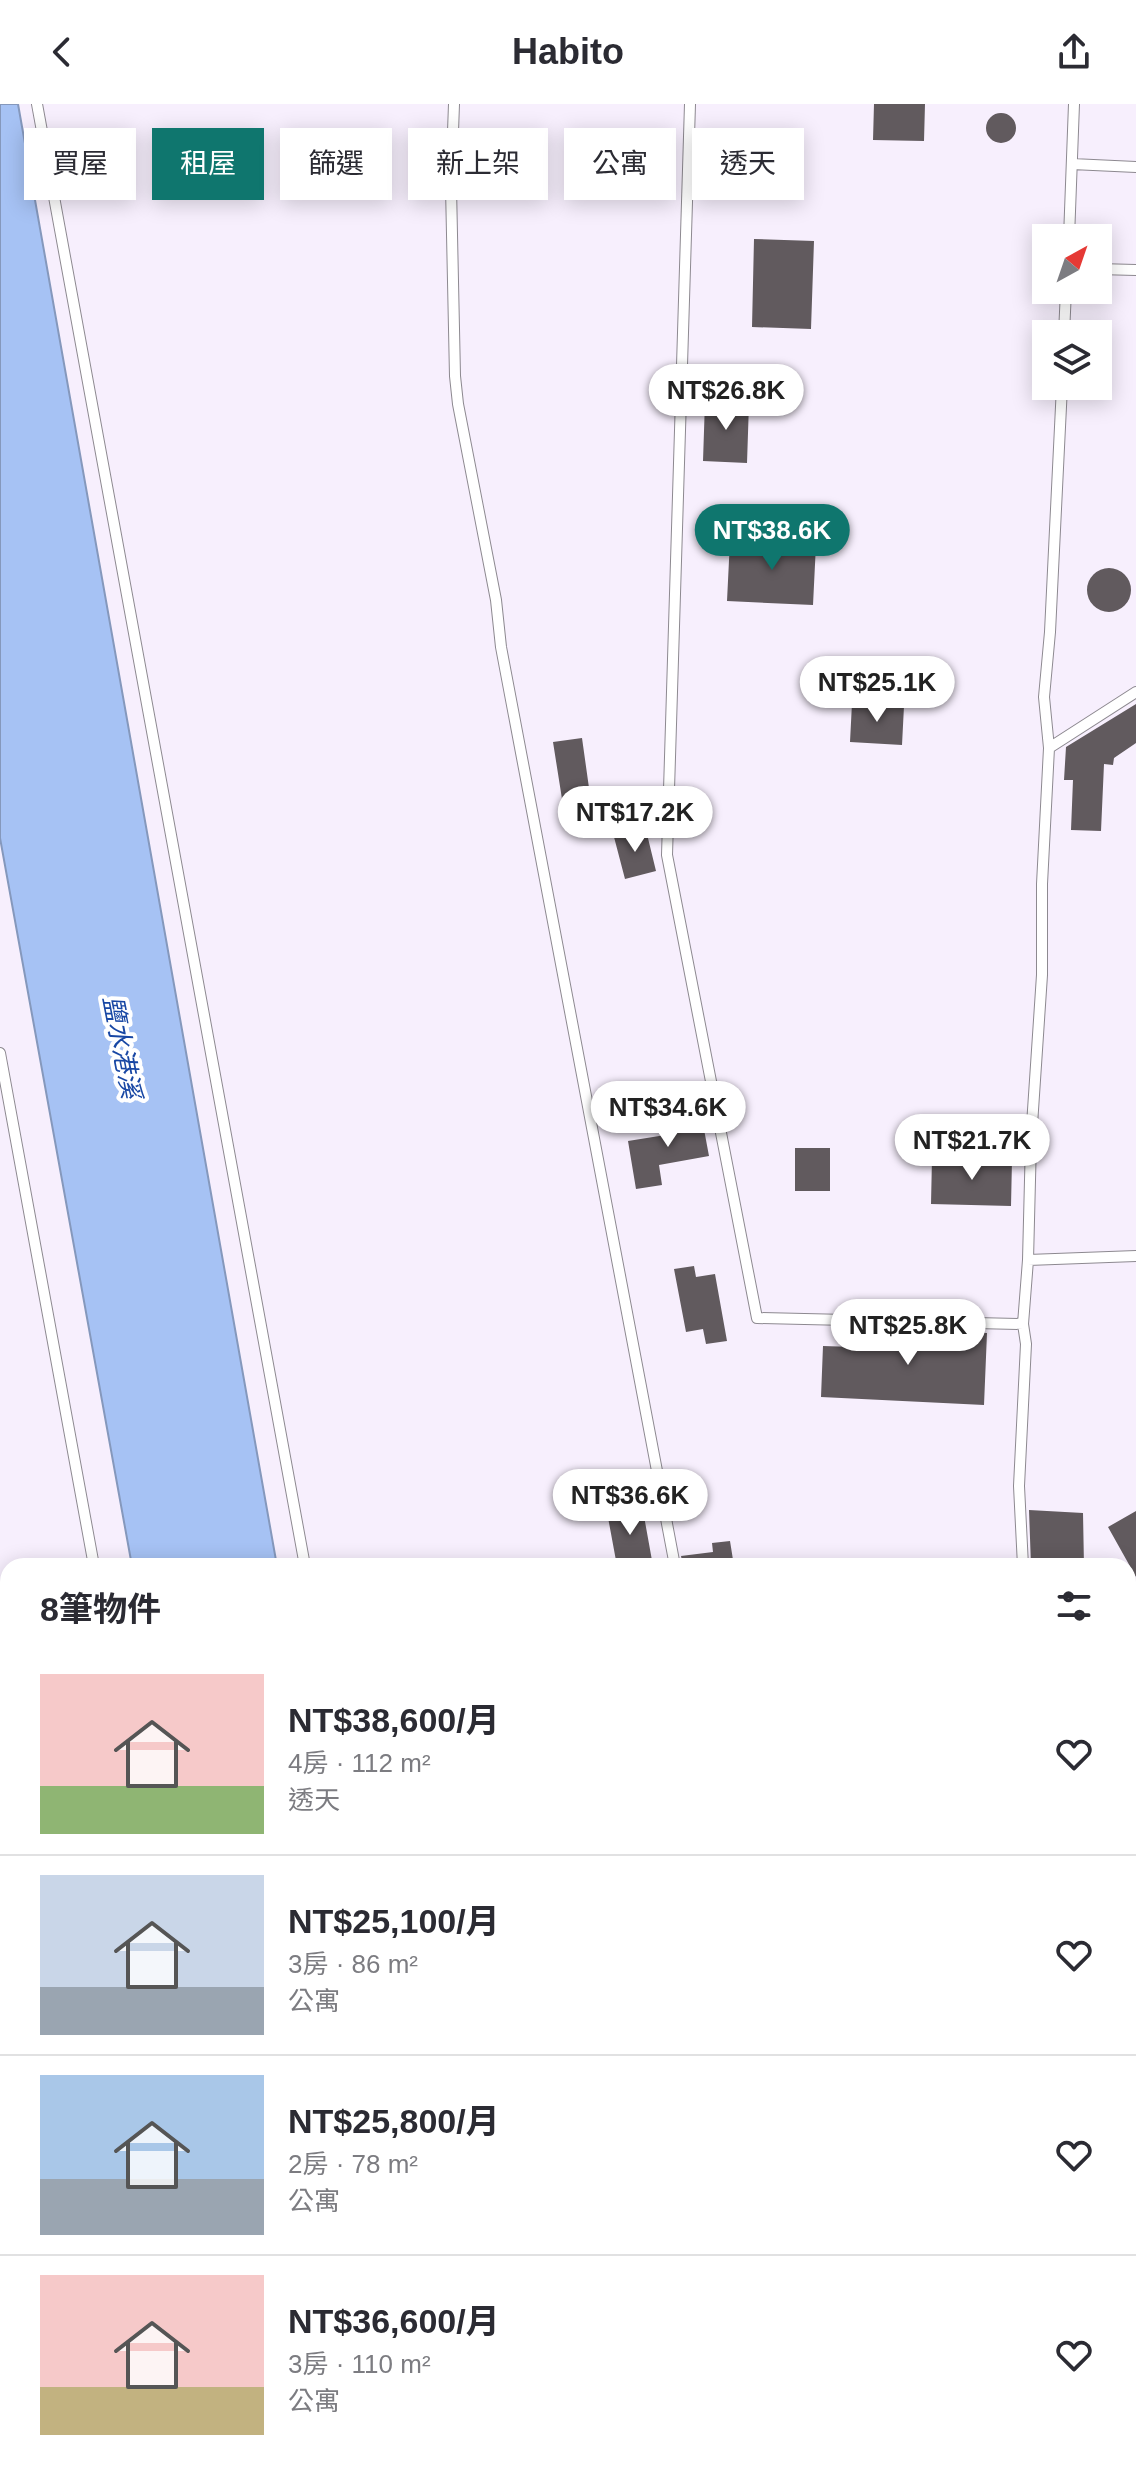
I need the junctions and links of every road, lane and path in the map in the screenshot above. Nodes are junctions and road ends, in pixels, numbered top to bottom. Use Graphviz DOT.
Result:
graph roads {
  1 [pos="37,104"];
  2 [pos="454,104"];
  3 [pos="690,104"];
  4 [pos="1074,104"];
  5 [pos="1072,164"];
  6 [pos="1136,167"];
  7 [pos="1070,224"];
  8 [pos="1112,269"];
  9 [pos="1136,270"];
  10 [pos="1061,400"];
  11 [pos="1136,692"];
  12 [pos="1049,748"];
  13 [pos="0,1053"];
  14 [pos="1136,1256"];
  15 [pos="1028,1260"];
  16 [pos="1023,1324"];
  17 [pos="93,1558"];
  18 [pos="304,1558"];
  19 [pos="673,1558"];
  20 [pos="1023,1558"];
  1 -- 18 [label="lane"];
  2 -- 19 [label="lane"];
  3 -- 16 [label="lane"];
  4 -- 5 [label="lane"];
  5 -- 6 [label="lane"];
  5 -- 7 [label="lane"];
  8 -- 9 [label="lane"];
  10 -- 12 [label="lane"];
  11 -- 12 [label="lane"];
  12 -- 15 [label="lane"];
  13 -- 17 [label="lane"];
  14 -- 15 [label="lane"];
  15 -- 16 [label="lane"];
  16 -- 20 [label="lane"];
}
